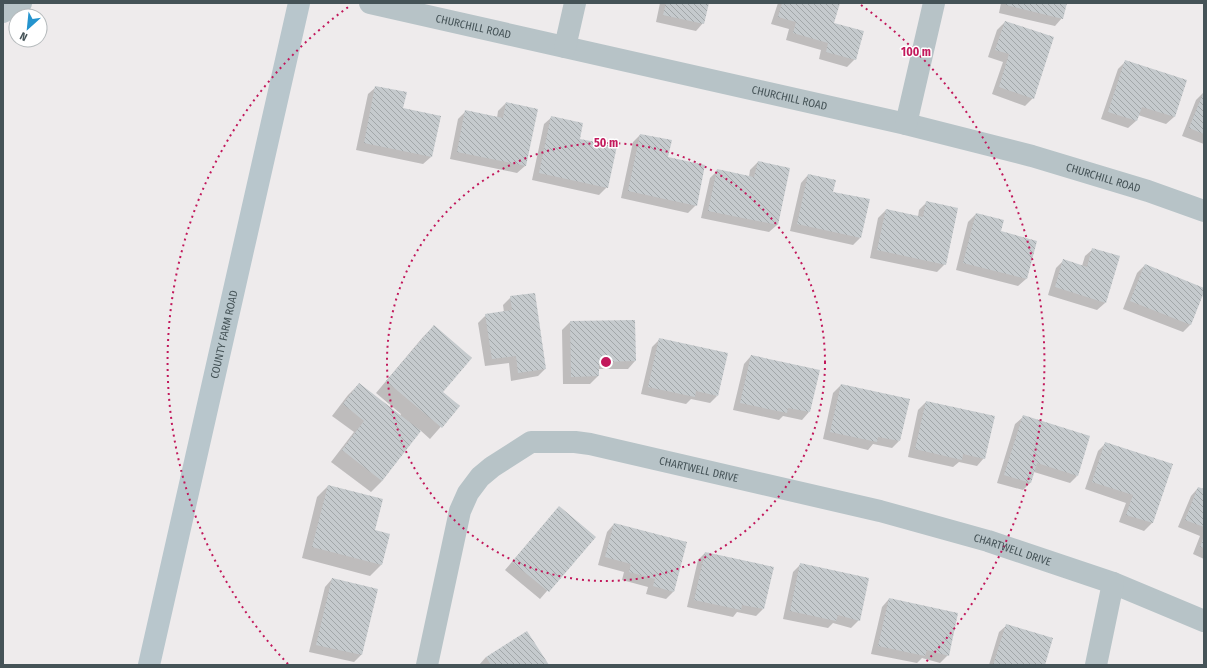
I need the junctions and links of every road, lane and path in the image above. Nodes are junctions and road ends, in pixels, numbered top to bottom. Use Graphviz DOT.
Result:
graph roads {
  1 [pos="21,3"];
  2 [pos="299,3"];
  3 [pos="370,3"];
  4 [pos="575,3"];
  5 [pos="934,3"];
  6 [pos="3,12"];
  7 [pos="565,47"];
  8 [pos="906,124"];
  9 [pos="1204,211"];
  10 [pos="1113,583"];
  11 [pos="1204,621"];
  12 [pos="149,665"];
  13 [pos="427,665"];
  14 [pos="1096,665"];
  1 -- 6 [label="street"];
  2 -- 12 [label="main road, COUNTY FARM ROAD"];
  3 -- 7 [label="street, CHURCHILL ROAD"];
  4 -- 7 [label="street"];
  5 -- 8 [label="street"];
  7 -- 8 [label="street, CHURCHILL ROAD"];
  8 -- 9 [label="street, CHURCHILL ROAD"];
  10 -- 11 [label="street, CHARTWELL DRIVE"];
  10 -- 13 [label="street, CHARTWELL DRIVE"];
  10 -- 14 [label="street"];
}
